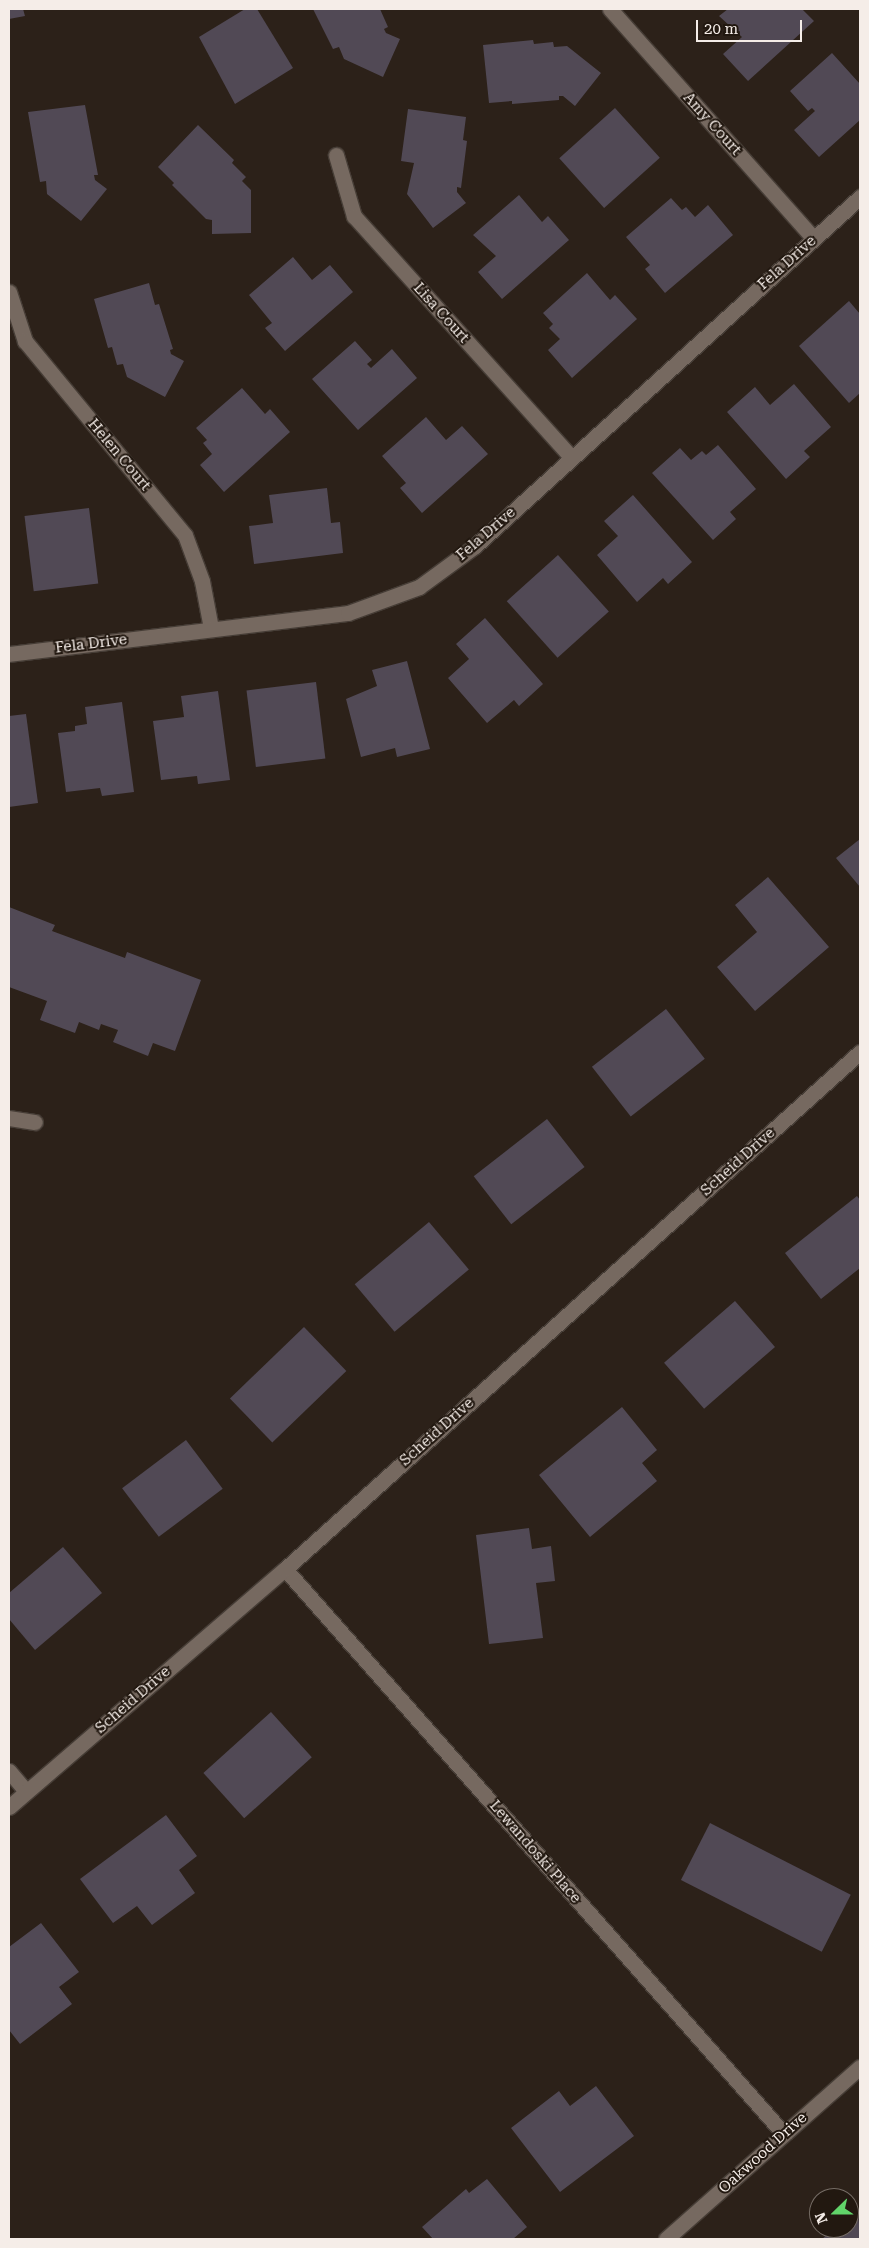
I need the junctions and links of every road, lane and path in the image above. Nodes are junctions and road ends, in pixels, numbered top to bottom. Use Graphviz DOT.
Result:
graph roads {
  1 [pos="610,9"];
  2 [pos="336,155"];
  3 [pos="860,198"];
  4 [pos="814,239"];
  5 [pos="9,292"];
  6 [pos="571,457"];
  7 [pos="211,628"];
  8 [pos="9,654"];
  9 [pos="860,1052"];
  10 [pos="9,1118"];
  11 [pos="35,1122"];
  12 [pos="285,1569"];
  13 [pos="9,1771"];
  14 [pos="26,1791"];
  15 [pos="9,1807"];
  16 [pos="860,2067"];
  17 [pos="784,2134"];
  18 [pos="666,2239"];
  1 -- 4 [label="street, Amy Court"];
  2 -- 6 [label="street, Lisa Court"];
  3 -- 4 [label="street, Fela Drive"];
  4 -- 6 [label="street, Fela Drive"];
  5 -- 7 [label="street, Helen Court"];
  6 -- 7 [label="street, Fela Drive"];
  7 -- 8 [label="street, Fela Drive"];
  9 -- 12 [label="street, Scheid Drive"];
  10 -- 11 [label="street"];
  12 -- 14 [label="street, Scheid Drive"];
  12 -- 17 [label="street, Lewandoski Place"];
  13 -- 14 [label="street"];
  14 -- 15 [label="street, Scheid Drive"];
  16 -- 17 [label="street, Oakwood Drive"];
  17 -- 18 [label="street, Oakwood Drive"];
}
